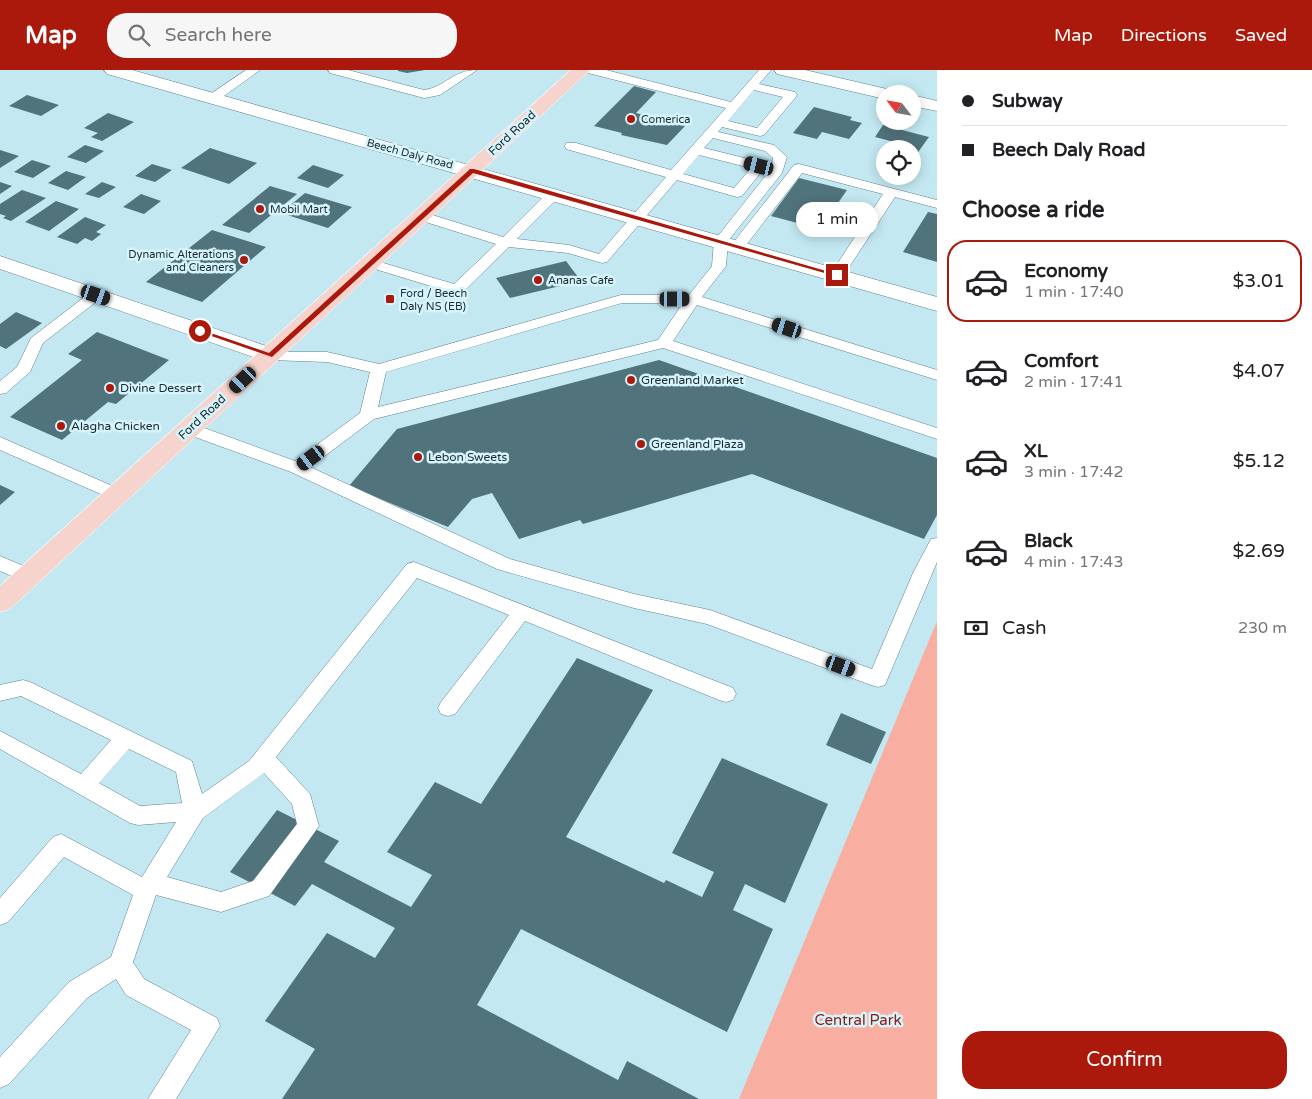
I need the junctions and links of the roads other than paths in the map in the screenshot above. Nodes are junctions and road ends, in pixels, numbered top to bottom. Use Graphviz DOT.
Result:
graph roads {
  1 [pos="113,70"];
  2 [pos="254,70"];
  3 [pos="334,70"];
  4 [pos="471,70"];
  5 [pos="581,70"];
  6 [pos="592,70"];
  7 [pos="765,70"];
  8 [pos="783,70"];
  9 [pos="751,86"];
  10 [pos="876,92"];
  11 [pos="213,98"];
  12 [pos="921,102"];
  13 [pos="734,106"];
  14 [pos="937,106"];
  15 [pos="720,123"];
  16 [pos="710,134"];
  17 [pos="571,146"];
  18 [pos="696,150"];
  19 [pos="472,171"];
  20 [pos="673,176"];
  21 [pos="891,192"];
  22 [pos="554,194"];
  23 [pos="937,204"];
  24 [pos="421,216"];
  25 [pos="639,217"];
  26 [pos="505,242"];
  27 [pos="729,243"];
  28 [pos="0,262"];
  29 [pos="370,263"];
  30 [pos="837,275"];
  31 [pos="96,295"];
  32 [pos="693,299"];
  33 [pos="937,304"];
  34 [pos="664,343"];
  35 [pos="270,356"];
  36 [pos="379,369"];
  37 [pos="937,375"];
  38 [pos="0,389"];
  39 [pos="368,415"];
  40 [pos="190,429"];
  41 [pos="937,434"];
  42 [pos="0,443"];
  43 [pos="297,468"];
  44 [pos="118,494"];
  45 [pos="937,544"];
  46 [pos="0,563"];
  47 [pos="28,576"];
  48 [pos="0,602"];
  49 [pos="522,612"];
  50 [pos="0,693"];
  51 [pos="726,694"];
  52 [pos="448,708"];
  53 [pos="0,738"];
  54 [pos="126,738"];
  55 [pos="264,758"];
  56 [pos="83,786"];
  57 [pos="195,811"];
  58 [pos="149,887"];
  59 [pos="0,916"];
  60 [pos="120,964"];
  61 [pos="0,1075"];
  62 [pos="160,1099"];
  1 -- 11 [label="main road, Beech Daly Road"];
  2 -- 11 [label="lane"];
  3 -- 4 [label="lane"];
  5 -- 19 [label="main road, Ford Road"];
  6 -- 13 [label="lane"];
  7 -- 9 [label="lane"];
  8 -- 10 [label="main road"];
  9 -- 13 [label="lane"];
  9 -- 15 [label="lane"];
  11 -- 19 [label="main road, Beech Daly Road"];
  12 -- 14 [label="main road"];
  13 -- 15 [label="lane"];
  15 -- 16 [label="lane"];
  16 -- 18 [label="lane"];
  16 -- 27 [label="lane"];
  17 -- 20 [label="lane"];
  18 -- 20 [label="lane"];
  18 -- 20 [label="lane"];
  19 -- 22 [label="main road, Beech Daly Road"];
  19 -- 24 [label="main road, Ford Road"];
  20 -- 25 [label="lane"];
  21 -- 23 [label="lane"];
  21 -- 27 [label="lane"];
  21 -- 30 [label="lane"];
  22 -- 25 [label="main road, Beech Daly Road"];
  22 -- 26 [label="lane"];
  24 -- 26 [label="lane"];
  24 -- 29 [label="main road, Ford Road"];
  25 -- 26 [label="lane"];
  25 -- 27 [label="main road, Beech Daly Road"];
  26 -- 29 [label="lane"];
  27 -- 30 [label="main road, Beech Daly Road"];
  27 -- 32 [label="lane"];
  28 -- 31 [label="main road"];
  29 -- 35 [label="main road, Ford Road"];
  30 -- 33 [label="main road, Beech Daly Road"];
  31 -- 35 [label="main road"];
  31 -- 38 [label="lane"];
  32 -- 34 [label="lane"];
  32 -- 36 [label="lane"];
  32 -- 37 [label="lane"];
  34 -- 39 [label="lane"];
  34 -- 41 [label="lane"];
  35 -- 36 [label="lane"];
  35 -- 40 [label="main road, Ford Road"];
  36 -- 39 [label="lane"];
  39 -- 43 [label="lane"];
  40 -- 43 [label="lane"];
  40 -- 44 [label="main road, Ford Road"];
  42 -- 44 [label="lane"];
  43 -- 45 [label="lane"];
  44 -- 47 [label="main road, Ford Road"];
  46 -- 47 [label="lane"];
  47 -- 48 [label="main road, Ford Road"];
  49 -- 51 [label="lane"];
  49 -- 52 [label="lane"];
  49 -- 55 [label="lane"];
  50 -- 54 [label="lane"];
  53 -- 56 [label="lane"];
  54 -- 56 [label="lane"];
  54 -- 57 [label="lane"];
  55 -- 57 [label="lane"];
  55 -- 58 [label="lane"];
  56 -- 57 [label="lane"];
  57 -- 58 [label="lane"];
  58 -- 59 [label="lane"];
  58 -- 60 [label="lane"];
  60 -- 61 [label="lane"];
  60 -- 62 [label="lane"];
}
